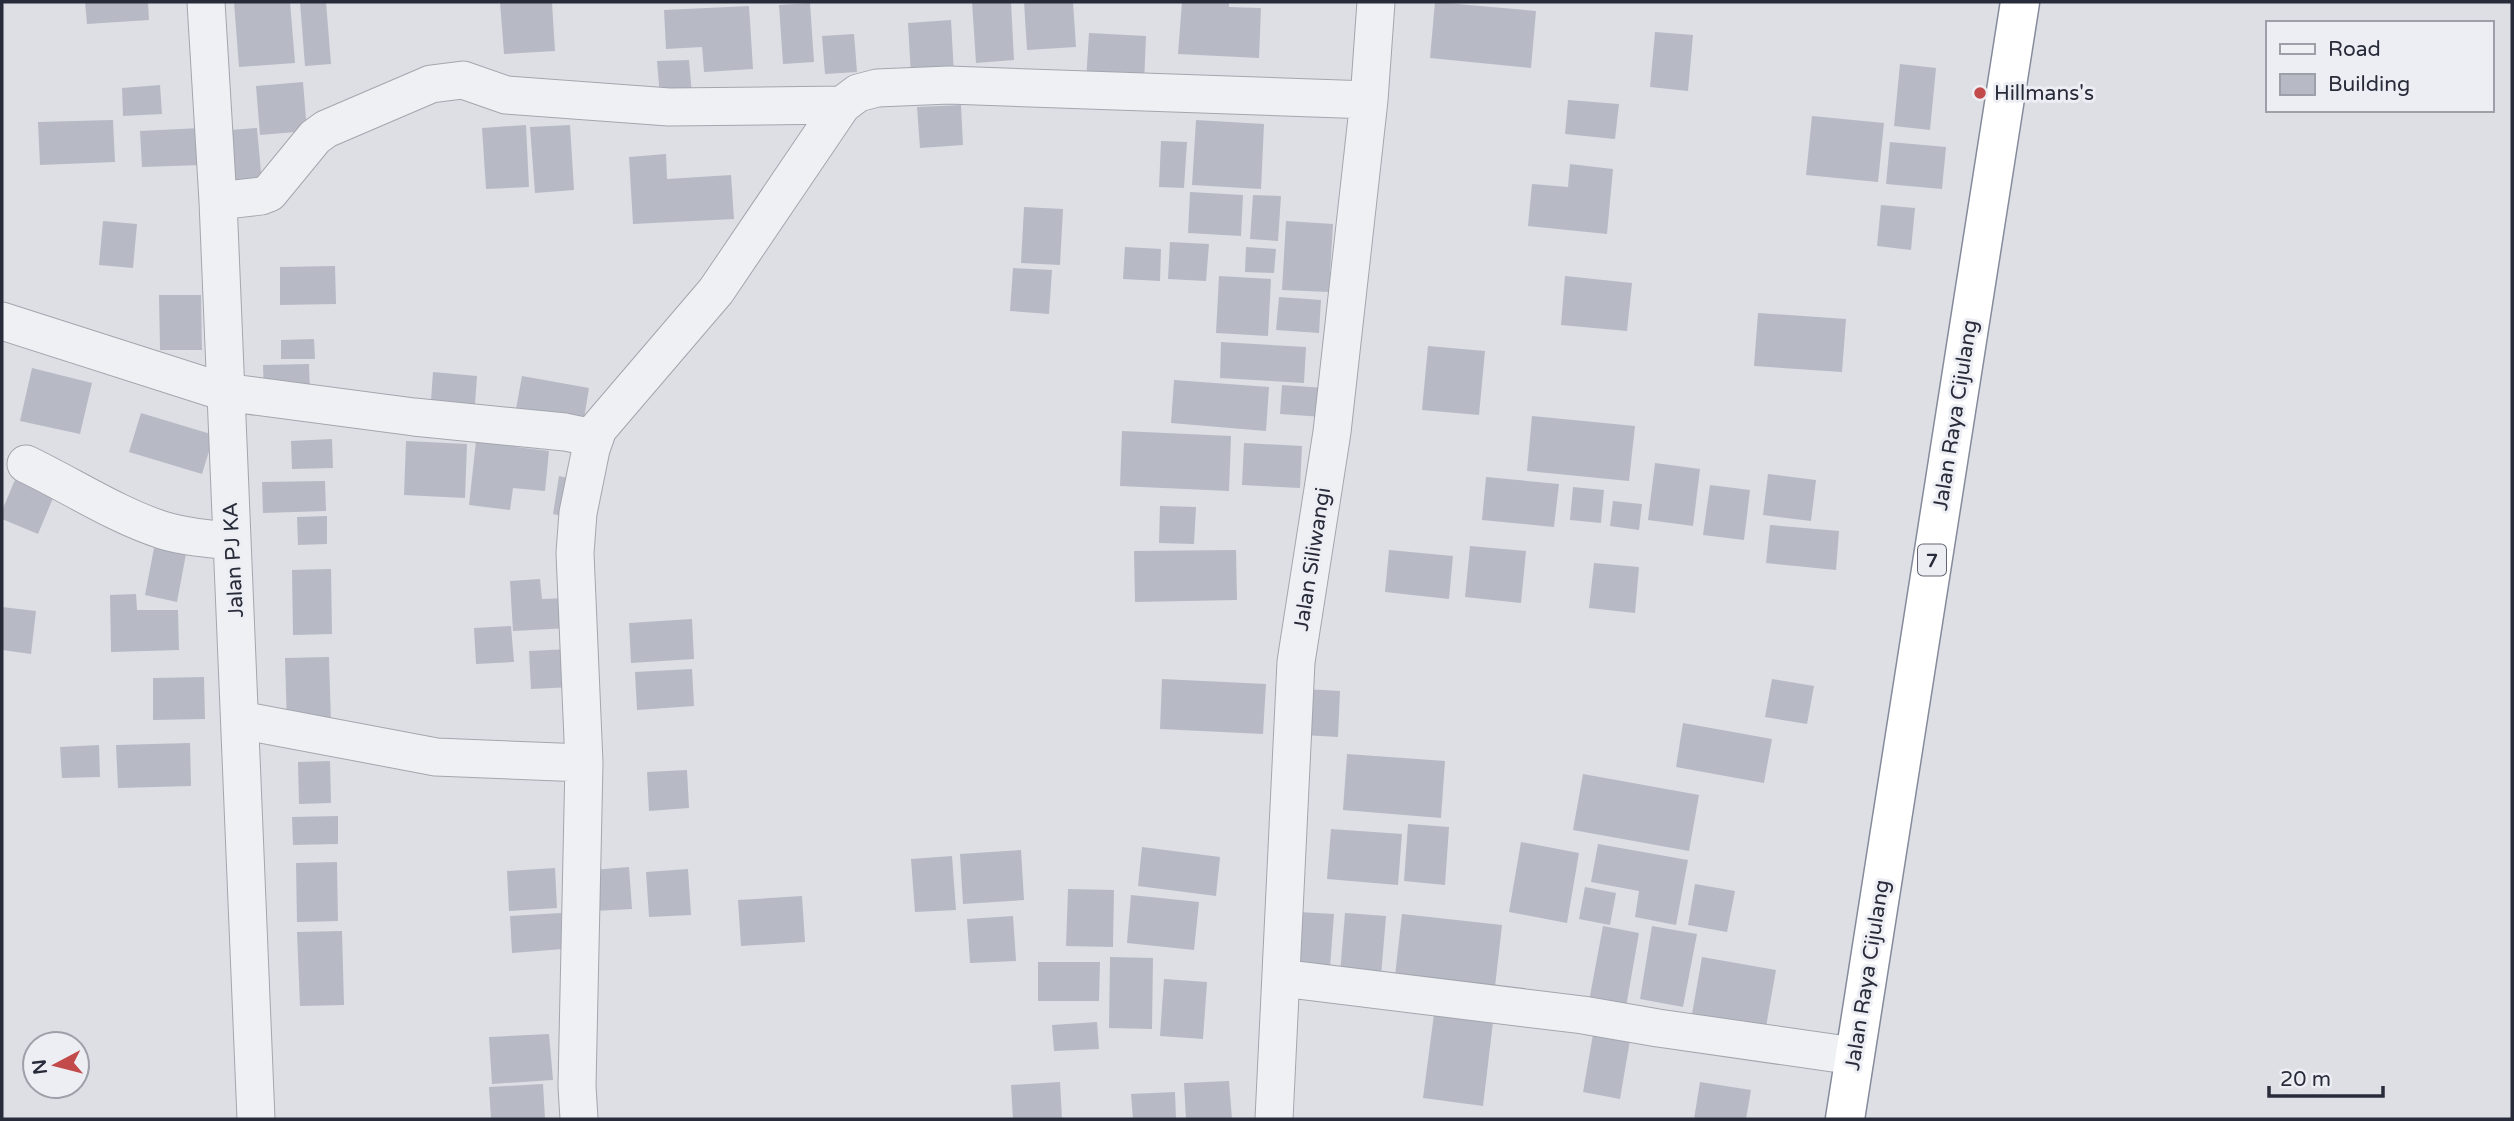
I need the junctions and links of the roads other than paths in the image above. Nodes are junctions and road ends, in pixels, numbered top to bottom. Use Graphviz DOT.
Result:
graph roads {
  1 [pos="206,2"];
  2 [pos="1376,2"];
  3 [pos="2020,2"];
  4 [pos="1369,100"];
  5 [pos="842,105"];
  6 [pos="218,201"];
  7 [pos="2,321"];
  8 [pos="224,392"];
  9 [pos="594,438"];
  10 [pos="26,464"];
  11 [pos="232,541"];
  12 [pos="240,720"];
  13 [pos="584,763"];
  14 [pos="1281,978"];
  15 [pos="1854,1056"];
  16 [pos="256,1119"];
  17 [pos="579,1119"];
  18 [pos="1274,1119"];
  19 [pos="1845,1119"];
  1 -- 6 [label="street, Jalan PJ KA"];
  2 -- 4 [label="street, Jalan Siliwangi"];
  3 -- 15 [label="highway, Jalan Raya Cijulang / 7"];
  4 -- 5 [label="street"];
  4 -- 14 [label="street, Jalan Siliwangi"];
  5 -- 6 [label="street"];
  5 -- 9 [label="street"];
  6 -- 8 [label="street, Jalan PJ KA"];
  7 -- 8 [label="street"];
  8 -- 9 [label="street"];
  8 -- 11 [label="street, Jalan PJ KA"];
  9 -- 13 [label="street"];
  10 -- 11 [label="street"];
  11 -- 12 [label="street, Jalan PJ KA"];
  12 -- 13 [label="street"];
  12 -- 16 [label="street, Jalan PJ KA"];
  13 -- 17 [label="street"];
  14 -- 15 [label="street"];
  14 -- 18 [label="street, Jalan Siliwangi"];
  15 -- 19 [label="highway, Jalan Raya Cijulang / 7"];
}
